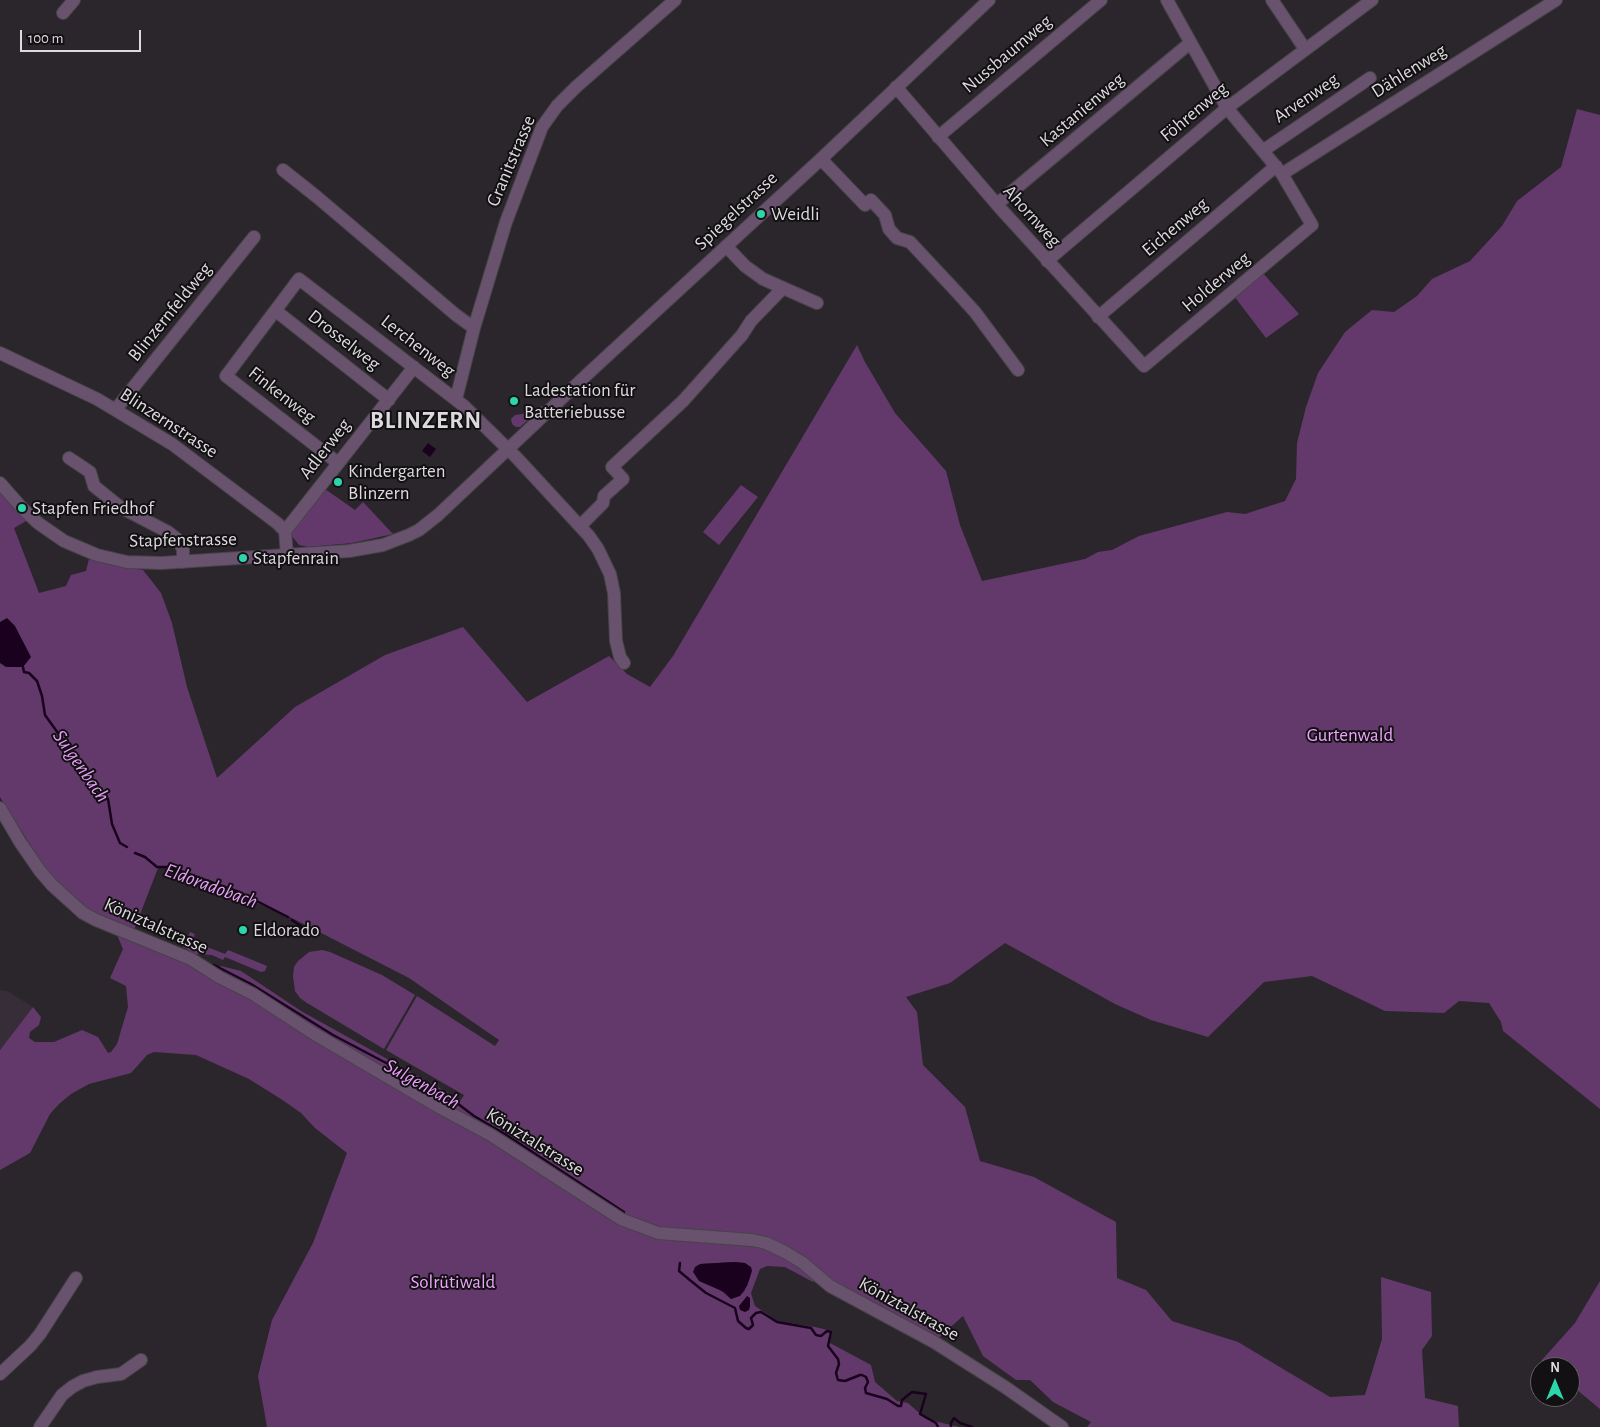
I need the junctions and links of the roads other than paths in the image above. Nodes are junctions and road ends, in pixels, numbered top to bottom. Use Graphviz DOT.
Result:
graph roads {
  1 [pos="74,0"];
  2 [pos="675,0"];
  3 [pos="990,0"];
  4 [pos="1101,0"];
  5 [pos="1167,0"];
  6 [pos="1272,0"];
  7 [pos="1372,0"];
  8 [pos="1556,0"];
  9 [pos="64,13"];
  10 [pos="1190,43"];
  11 [pos="1305,49"];
  12 [pos="1370,78"];
  13 [pos="896,87"];
  14 [pos="1228,108"];
  15 [pos="938,137"];
  16 [pos="1264,150"];
  17 [pos="821,159"];
  18 [pos="283,170"];
  19 [pos="1279,170"];
  20 [pos="996,204"];
  21 [pos="254,237"];
  22 [pos="726,246"];
  23 [pos="1047,261"];
  24 [pos="782,289"];
  25 [pos="817,303"];
  26 [pos="276,310"];
  27 [pos="1098,317"];
  28 [pos="474,328"];
  29 [pos="0,353"];
  30 [pos="1144,366"];
  31 [pos="414,367"];
  32 [pos="1018,370"];
  33 [pos="456,399"];
  34 [pos="388,400"];
  35 [pos="116,410"];
  36 [pos="507,449"];
  37 [pos="69,458"];
  38 [pos="338,463"];
  39 [pos="0,483"];
  40 [pos="580,526"];
  41 [pos="285,531"];
  42 [pos="287,555"];
  43 [pos="183,562"];
  44 [pos="624,664"];
  45 [pos="0,808"];
  46 [pos="76,1278"];
  47 [pos="141,1360"];
  48 [pos="0,1374"];
  49 [pos="40,1427"];
  50 [pos="1062,1427"];
  1 -- 9 [label="street"];
  2 -- 28 [label="street, Granitstrasse"];
  3 -- 13 [label="street, Spiegelstrasse"];
  4 -- 15 [label="street, Nussbaumweg"];
  5 -- 10 [label="street"];
  6 -- 11 [label="street"];
  7 -- 11 [label="street, Föhrenweg"];
  8 -- 19 [label="street, Dählenweg"];
  10 -- 14 [label="street"];
  10 -- 20 [label="street, Kastanienweg"];
  11 -- 14 [label="street, Föhrenweg"];
  12 -- 16 [label="street, Arvenweg"];
  13 -- 15 [label="street, Ahornweg"];
  13 -- 17 [label="street, Spiegelstrasse"];
  14 -- 16 [label="street"];
  14 -- 23 [label="street, Föhrenweg"];
  15 -- 20 [label="street, Ahornweg"];
  16 -- 19 [label="street"];
  17 -- 22 [label="street, Spiegelstrasse"];
  17 -- 32 [label="street"];
  18 -- 28 [label="street"];
  19 -- 27 [label="street, Eichenweg"];
  19 -- 30 [label="street, Holderweg"];
  20 -- 23 [label="street, Ahornweg"];
  21 -- 35 [label="street, Blinzernfeldweg"];
  22 -- 24 [label="street"];
  22 -- 36 [label="street, Spiegelstrasse"];
  23 -- 27 [label="street, Ahornweg"];
  24 -- 25 [label="street"];
  24 -- 40 [label="street"];
  26 -- 31 [label="street, Lerchenweg"];
  26 -- 34 [label="street, Drosselweg"];
  26 -- 38 [label="street, Finkenweg"];
  27 -- 30 [label="street, Ahornweg"];
  28 -- 33 [label="street, Granitstrasse"];
  29 -- 35 [label="street, Blinzernstrasse"];
  31 -- 33 [label="street, Lerchenweg"];
  31 -- 34 [label="street, Adlerweg"];
  33 -- 36 [label="street, Lerchenweg"];
  34 -- 38 [label="street, Adlerweg"];
  35 -- 41 [label="street, Blinzernstrasse"];
  36 -- 40 [label="street, Lerchenweg"];
  36 -- 42 [label="street, Stapfenstrasse"];
  37 -- 43 [label="street"];
  38 -- 41 [label="street, Adlerweg"];
  39 -- 43 [label="street, Stapfenstrasse"];
  40 -- 44 [label="street, Lerchenweg"];
  41 -- 42 [label="street"];
  42 -- 43 [label="street, Stapfenstrasse"];
  45 -- 50 [label="street, Köniztalstrasse"];
  46 -- 48 [label="street"];
  47 -- 49 [label="street"];
}
